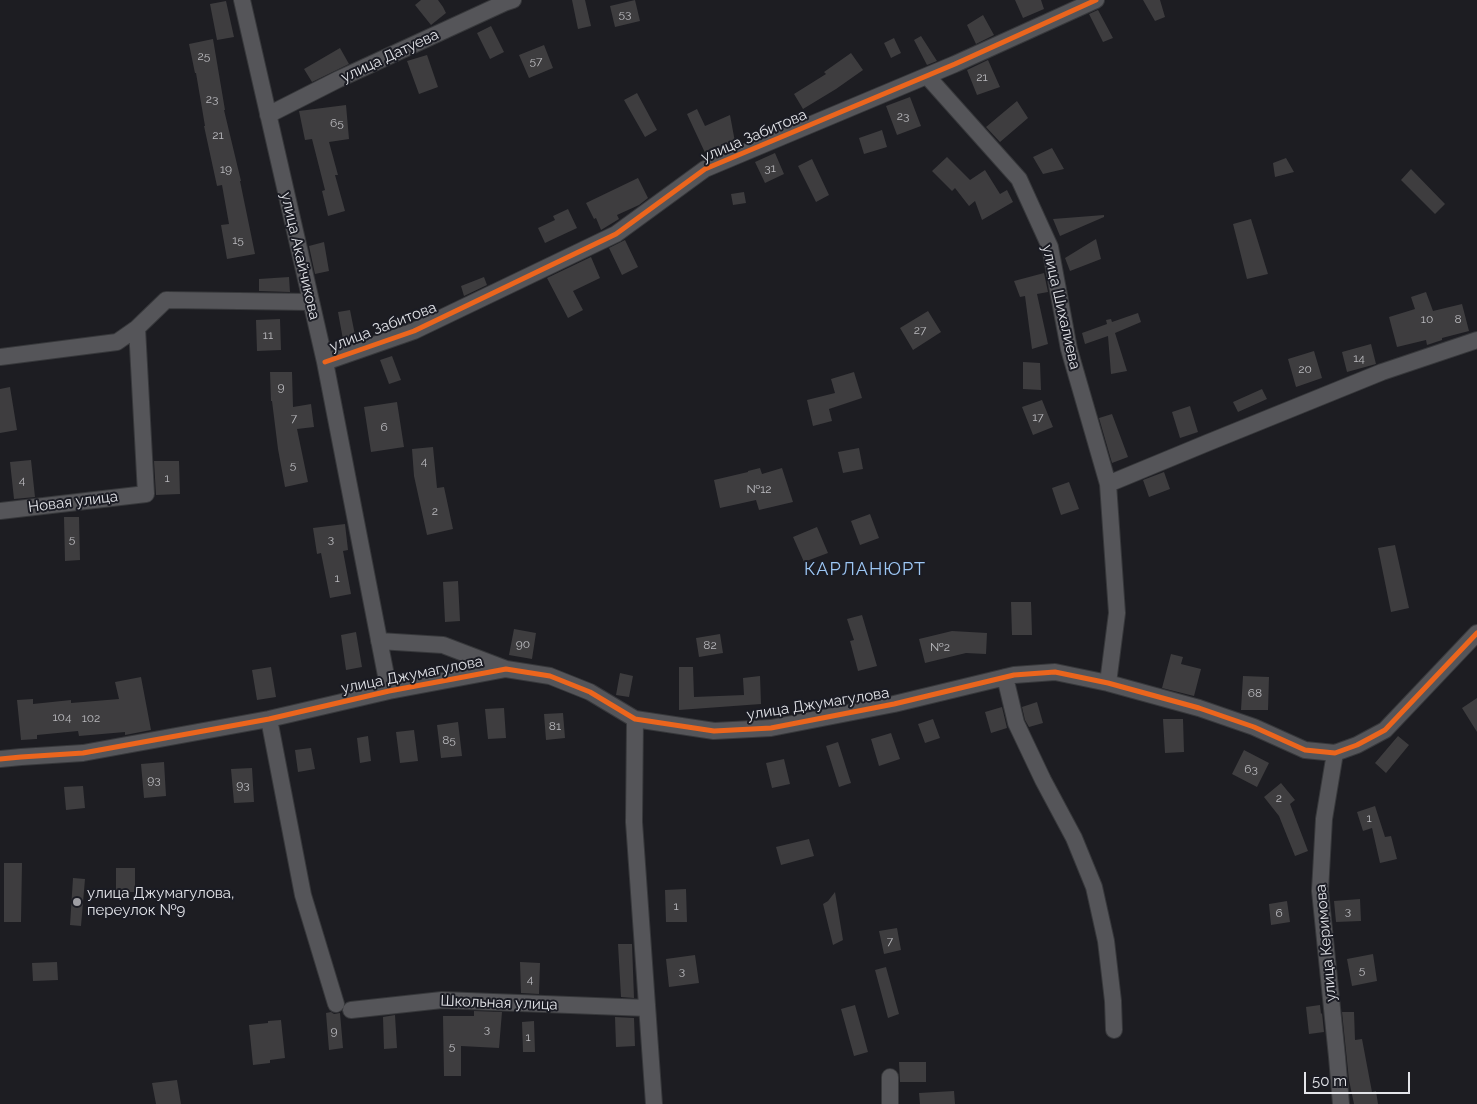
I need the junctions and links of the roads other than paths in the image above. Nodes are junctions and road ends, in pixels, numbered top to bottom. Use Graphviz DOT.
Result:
graph roads {
  1 [pos="242,0"];
  2 [pos="513,0"];
  3 [pos="1096,0"];
  4 [pos="926,76"];
  5 [pos="268,115"];
  6 [pos="311,302"];
  7 [pos="137,328"];
  8 [pos="1477,340"];
  9 [pos="0,357"];
  10 [pos="324,362"];
  11 [pos="1108,484"];
  12 [pos="0,511"];
  13 [pos="1477,633"];
  14 [pos="379,640"];
  15 [pos="506,669"];
  16 [pos="1005,677"];
  17 [pos="1108,683"];
  18 [pos="389,690"];
  19 [pos="269,719"];
  20 [pos="635,719"];
  21 [pos="1335,753"];
  22 [pos="0,759"];
  23 [pos="647,1008"];
  24 [pos="1114,1030"];
  25 [pos="890,1077"];
  26 [pos="654,1104"];
  27 [pos="890,1104"];
  28 [pos="1341,1104"];
  1 -- 5 [label="street, улица Акайчикова"];
  2 -- 5 [label="street, улица Датуева"];
  3 -- 4 [label="street, улица Забитова"];
  4 -- 10 [label="street, улица Забитова"];
  4 -- 11 [label="street, улица Шихалиева"];
  5 -- 6 [label="street, улица Акайчикова"];
  6 -- 7 [label="street"];
  6 -- 10 [label="street, улица Акайчикова"];
  7 -- 9 [label="street"];
  7 -- 12 [label="street, Новая улица"];
  8 -- 11 [label="street"];
  10 -- 14 [label="street, улица Акайчикова"];
  11 -- 17 [label="street, улица Шихалиева"];
  13 -- 21 [label="street, улица Джумагулова"];
  14 -- 15 [label="street"];
  14 -- 18 [label="street, улица Акайчикова"];
  15 -- 18 [label="street, улица Джумагулова"];
  15 -- 20 [label="street, улица Джумагулова"];
  16 -- 17 [label="street, улица Джумагулова"];
  16 -- 20 [label="street, улица Джумагулова"];
  16 -- 24 [label="street"];
  17 -- 21 [label="street, улица Джумагулова"];
  18 -- 19 [label="street, улица Джумагулова"];
  19 -- 22 [label="street, улица Джумагулова"];
  19 -- 23 [label="street, Школьная улица"];
  20 -- 23 [label="street"];
  21 -- 28 [label="street, улица Керимова"];
  23 -- 26 [label="street"];
  25 -- 27 [label="street"];
}
